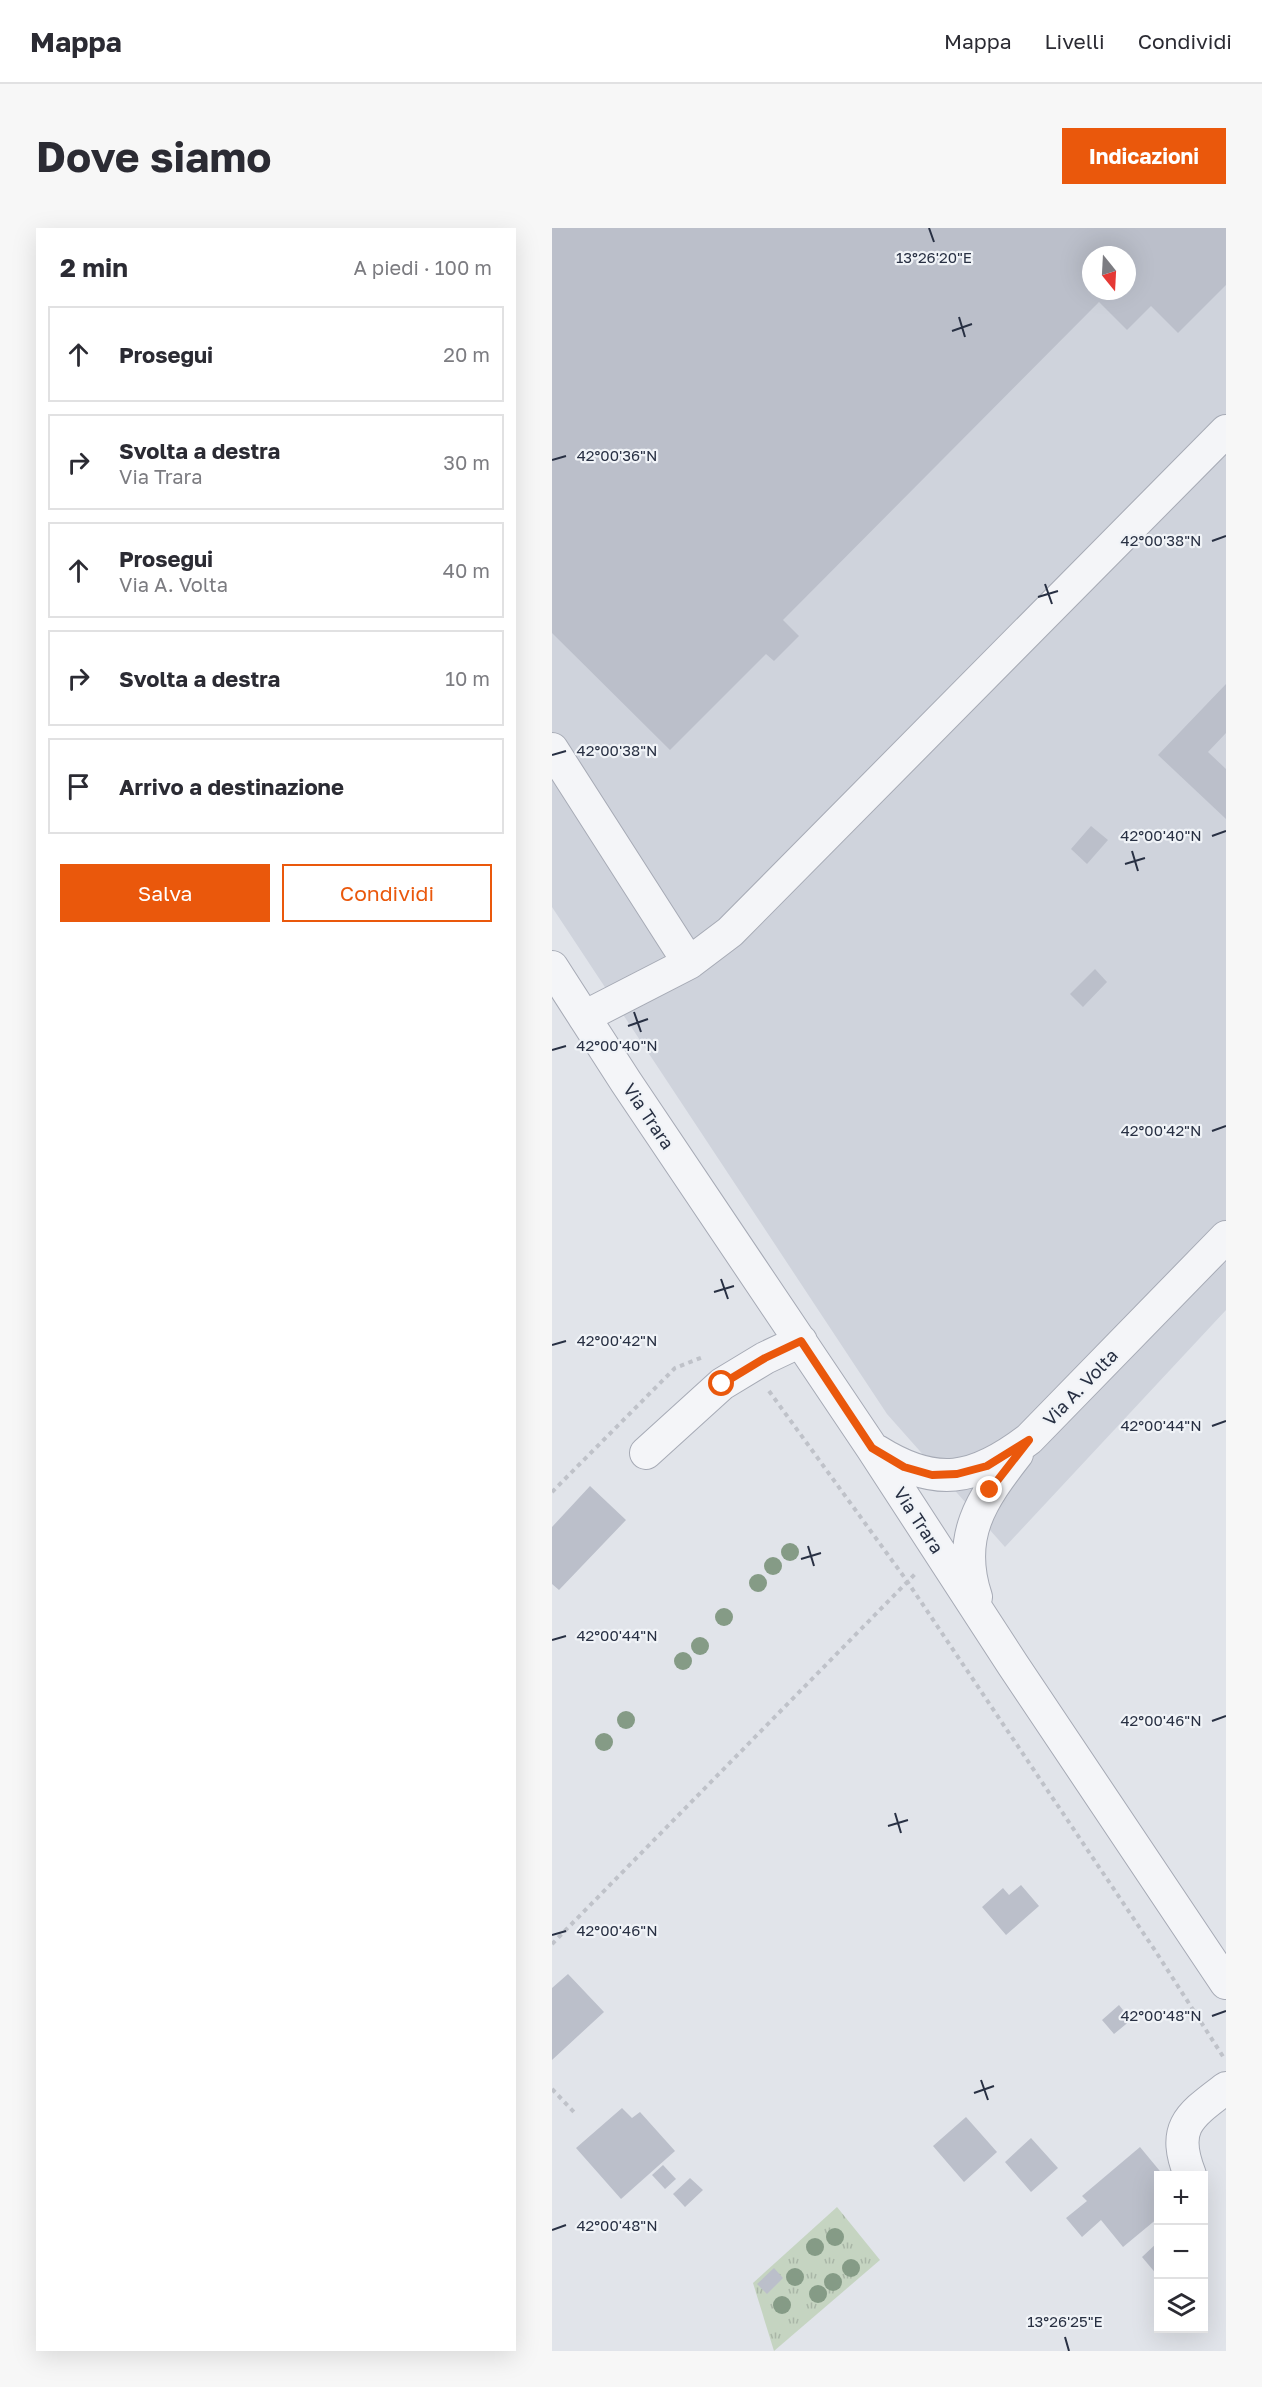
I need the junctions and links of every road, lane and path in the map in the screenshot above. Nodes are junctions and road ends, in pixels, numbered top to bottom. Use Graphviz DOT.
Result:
graph roads {
  1 [pos="1226,431"];
  2 [pos="552,749"];
  3 [pos="689,963"];
  4 [pos="552,967"];
  5 [pos="584,1017"];
  6 [pos="1226,1237"];
  7 [pos="801,1341"];
  8 [pos="708,1355"];
  9 [pos="751,1366"];
  10 [pos="1029,1440"];
  11 [pos="872,1448"];
  12 [pos="646,1453"];
  13 [pos="552,1492"];
  14 [pos="939,1551"];
  15 [pos="907,1581"];
  16 [pos="1013,1665"];
  17 [pos="552,1944"];
  18 [pos="1226,1983"];
  19 [pos="1226,2062"];
  20 [pos="1226,2088"];
  21 [pos="552,2089"];
  22 [pos="574,2112"];
  23 [pos="1189,2171"];
  1 -- 3 [label="street"];
  2 -- 3 [label="street"];
  3 -- 5 [label="street"];
  4 -- 5 [label="street, Via Trara"];
  5 -- 7 [label="street, Via Trara"];
  6 -- 10 [label="street, Via A. Volta"];
  7 -- 9 [label="street"];
  7 -- 11 [label="street, Via Trara"];
  8 -- 13 [label="path"];
  9 -- 12 [label="street"];
  9 -- 15 [label="path"];
  10 -- 11 [label="street, Via A. Volta"];
  10 -- 16 [label="street"];
  11 -- 14 [label="street, Via Trara"];
  14 -- 15 [label="path"];
  14 -- 16 [label="street, Via Trara"];
  15 -- 17 [label="path"];
  15 -- 19 [label="path"];
  16 -- 18 [label="street, Via Trara"];
  20 -- 23 [label="street"];
  21 -- 22 [label="path"];
}
